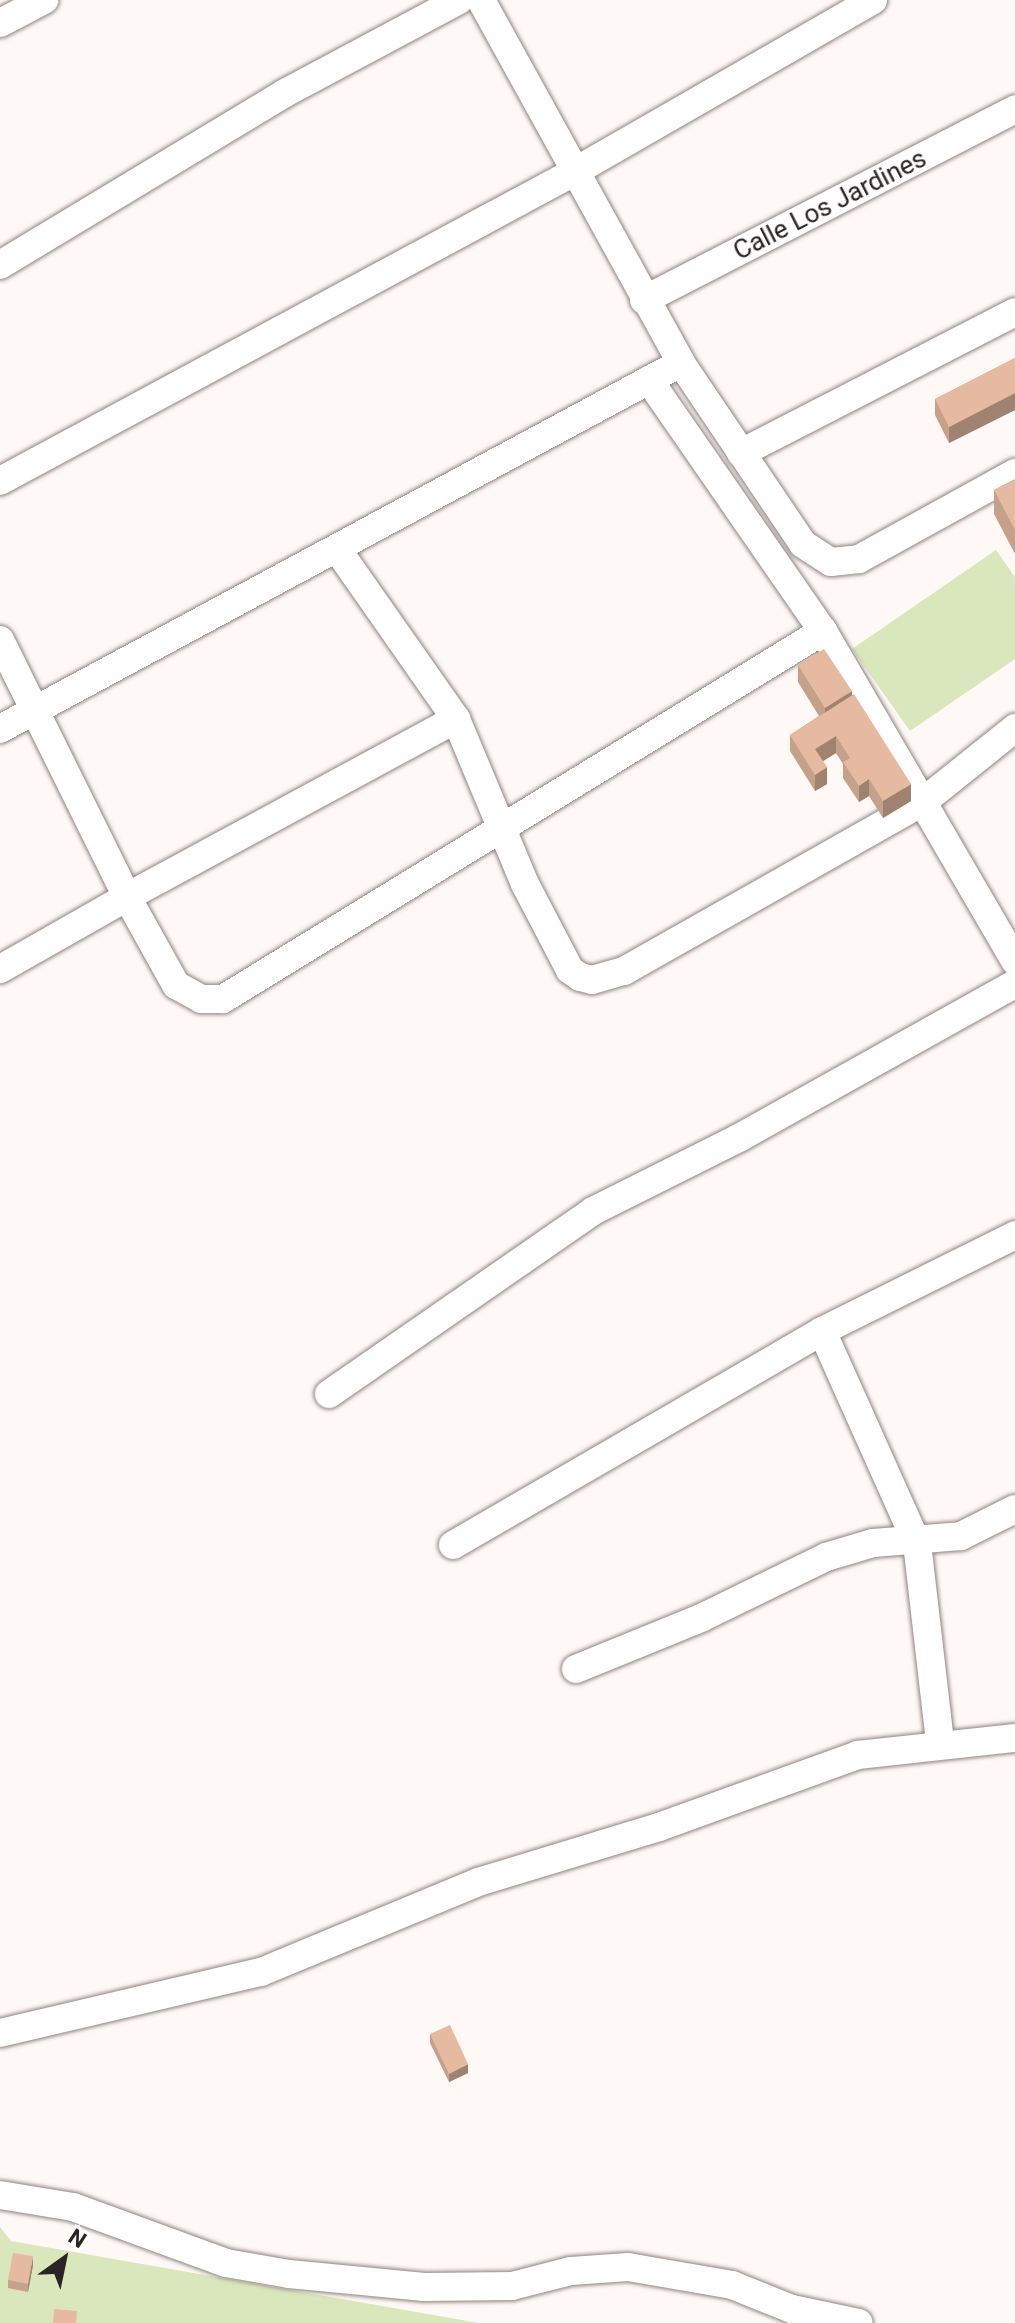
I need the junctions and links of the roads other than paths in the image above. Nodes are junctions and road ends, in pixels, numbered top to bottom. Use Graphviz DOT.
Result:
graph roads {
  1 [pos="44,0"];
  2 [pos="459,0"];
  3 [pos="481,0"];
  4 [pos="873,0"];
  5 [pos="0,23"];
  6 [pos="1015,109"];
  7 [pos="574,172"];
  8 [pos="0,265"];
  9 [pos="644,300"];
  10 [pos="1015,312"];
  11 [pos="681,363"];
  12 [pos="649,380"];
  13 [pos="741,453"];
  14 [pos="1015,473"];
  15 [pos="0,481"];
  16 [pos="337,549"];
  17 [pos="823,631"];
  18 [pos="0,640"];
  19 [pos="37,711"];
  20 [pos="456,719"];
  21 [pos="1015,728"];
  22 [pos="0,729"];
  23 [pos="924,801"];
  24 [pos="501,828"];
  25 [pos="127,897"];
  26 [pos="1015,961"];
  27 [pos="0,969"];
  28 [pos="1015,984"];
  29 [pos="1015,1235"];
  30 [pos="822,1331"];
  31 [pos="329,1394"];
  32 [pos="1015,1509"];
  33 [pos="917,1543"];
  34 [pos="453,1545"];
  35 [pos="576,1669"];
  36 [pos="1015,1738"];
  37 [pos="940,1742"];
  38 [pos="0,2033"];
  39 [pos="0,2195"];
  40 [pos="859,2323"];
  1 -- 5 [label="street"];
  2 -- 8 [label="street"];
  3 -- 7 [label="street"];
  4 -- 7 [label="street"];
  6 -- 9 [label="street, Calle Los Jardines"];
  7 -- 9 [label="street"];
  7 -- 15 [label="street"];
  9 -- 11 [label="street"];
  10 -- 13 [label="street"];
  11 -- 12 [label="street"];
  11 -- 13 [label="street"];
  12 -- 16 [label="street"];
  12 -- 17 [label="street"];
  13 -- 14 [label="street"];
  16 -- 19 [label="street"];
  16 -- 20 [label="street"];
  17 -- 23 [label="street"];
  17 -- 24 [label="street"];
  18 -- 19 [label="street"];
  19 -- 22 [label="street"];
  19 -- 25 [label="street"];
  20 -- 24 [label="street"];
  20 -- 25 [label="street"];
  21 -- 23 [label="street"];
  23 -- 24 [label="street"];
  23 -- 26 [label="street"];
  24 -- 25 [label="street"];
  25 -- 27 [label="street"];
  28 -- 31 [label="street"];
  29 -- 30 [label="street"];
  30 -- 33 [label="street"];
  30 -- 34 [label="street"];
  32 -- 33 [label="street"];
  33 -- 35 [label="street"];
  33 -- 37 [label="street"];
  36 -- 37 [label="street"];
  37 -- 38 [label="street"];
  39 -- 40 [label="street"];
}
